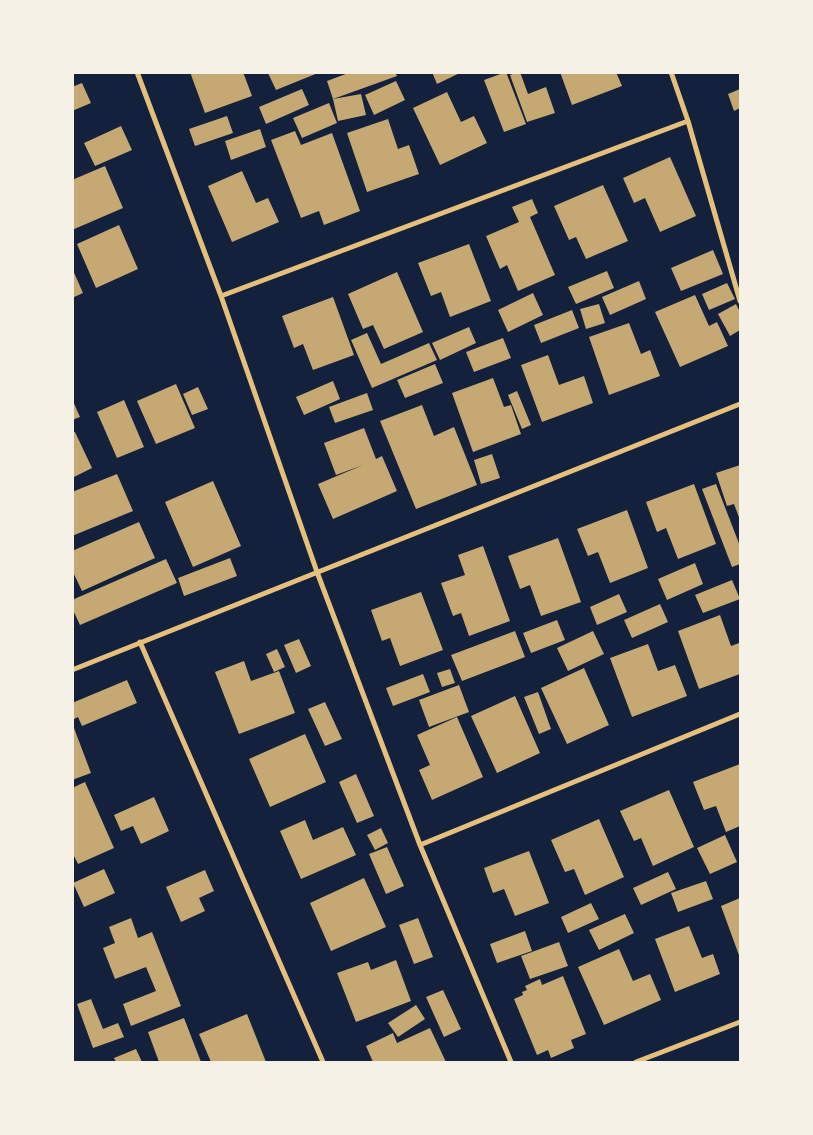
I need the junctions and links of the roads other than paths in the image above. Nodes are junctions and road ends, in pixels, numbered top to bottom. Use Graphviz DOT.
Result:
graph roads {
  1 [pos="137,72"];
  2 [pos="671,72"];
  3 [pos="688,121"];
  4 [pos="221,296"];
  5 [pos="740,301"];
  6 [pos="740,404"];
  7 [pos="317,572"];
  8 [pos="140,642"];
  9 [pos="72,670"];
  10 [pos="740,714"];
  11 [pos="420,845"];
  12 [pos="740,1022"];
  13 [pos="323,1062"];
  14 [pos="511,1062"];
  15 [pos="636,1062"];
  1 -- 4 [label="street"];
  2 -- 3 [label="street"];
  3 -- 4 [label="street"];
  3 -- 5 [label="street"];
  4 -- 7 [label="street"];
  6 -- 7 [label="street"];
  7 -- 8 [label="street"];
  7 -- 11 [label="street"];
  8 -- 9 [label="street"];
  8 -- 13 [label="street"];
  10 -- 11 [label="street"];
  11 -- 14 [label="street"];
  12 -- 15 [label="street"];
}
